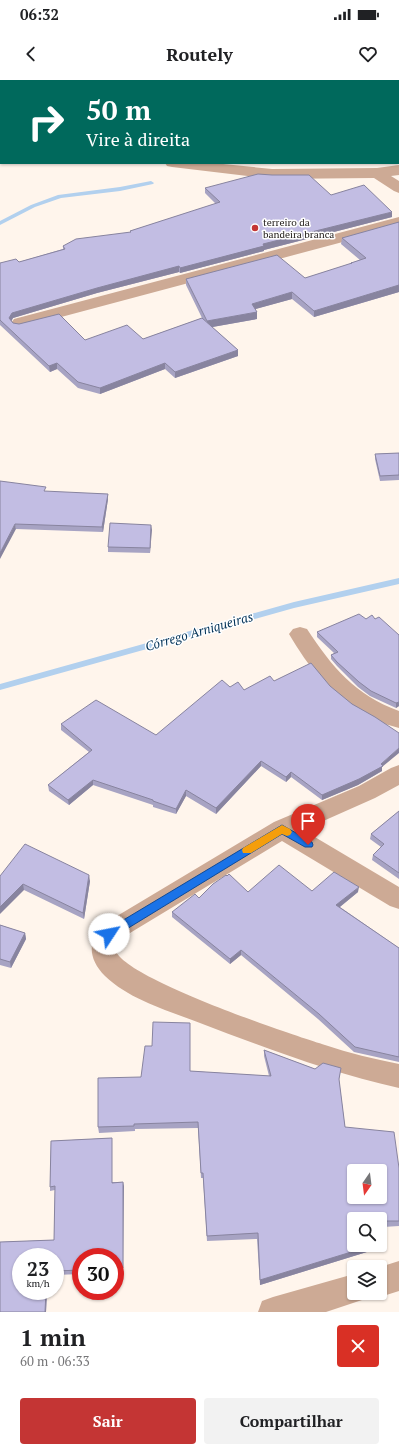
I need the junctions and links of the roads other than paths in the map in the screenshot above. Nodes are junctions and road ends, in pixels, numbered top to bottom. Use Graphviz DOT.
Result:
graph roads {
  1 [pos="181,164"];
  2 [pos="399,170"];
  3 [pos="377,172"];
  4 [pos="399,188"];
  5 [pos="399,222"];
  6 [pos="20,323"];
  7 [pos="300,634"];
  8 [pos="399,720"];
  9 [pos="399,774"];
  10 [pos="282,829"];
  11 [pos="399,899"];
  12 [pos="399,1076"];
  13 [pos="399,1276"];
  14 [pos="387,1280"];
  15 [pos="347,1291"];
  16 [pos="274,1312"];
  1 -- 3 [label="street"];
  2 -- 3 [label="street"];
  3 -- 4 [label="street"];
  5 -- 6 [label="street"];
  7 -- 8 [label="street"];
  9 -- 10 [label="street"];
  10 -- 11 [label="street"];
  10 -- 12 [label="street"];
  13 -- 14 [label="street"];
  15 -- 16 [label="street"];
}
